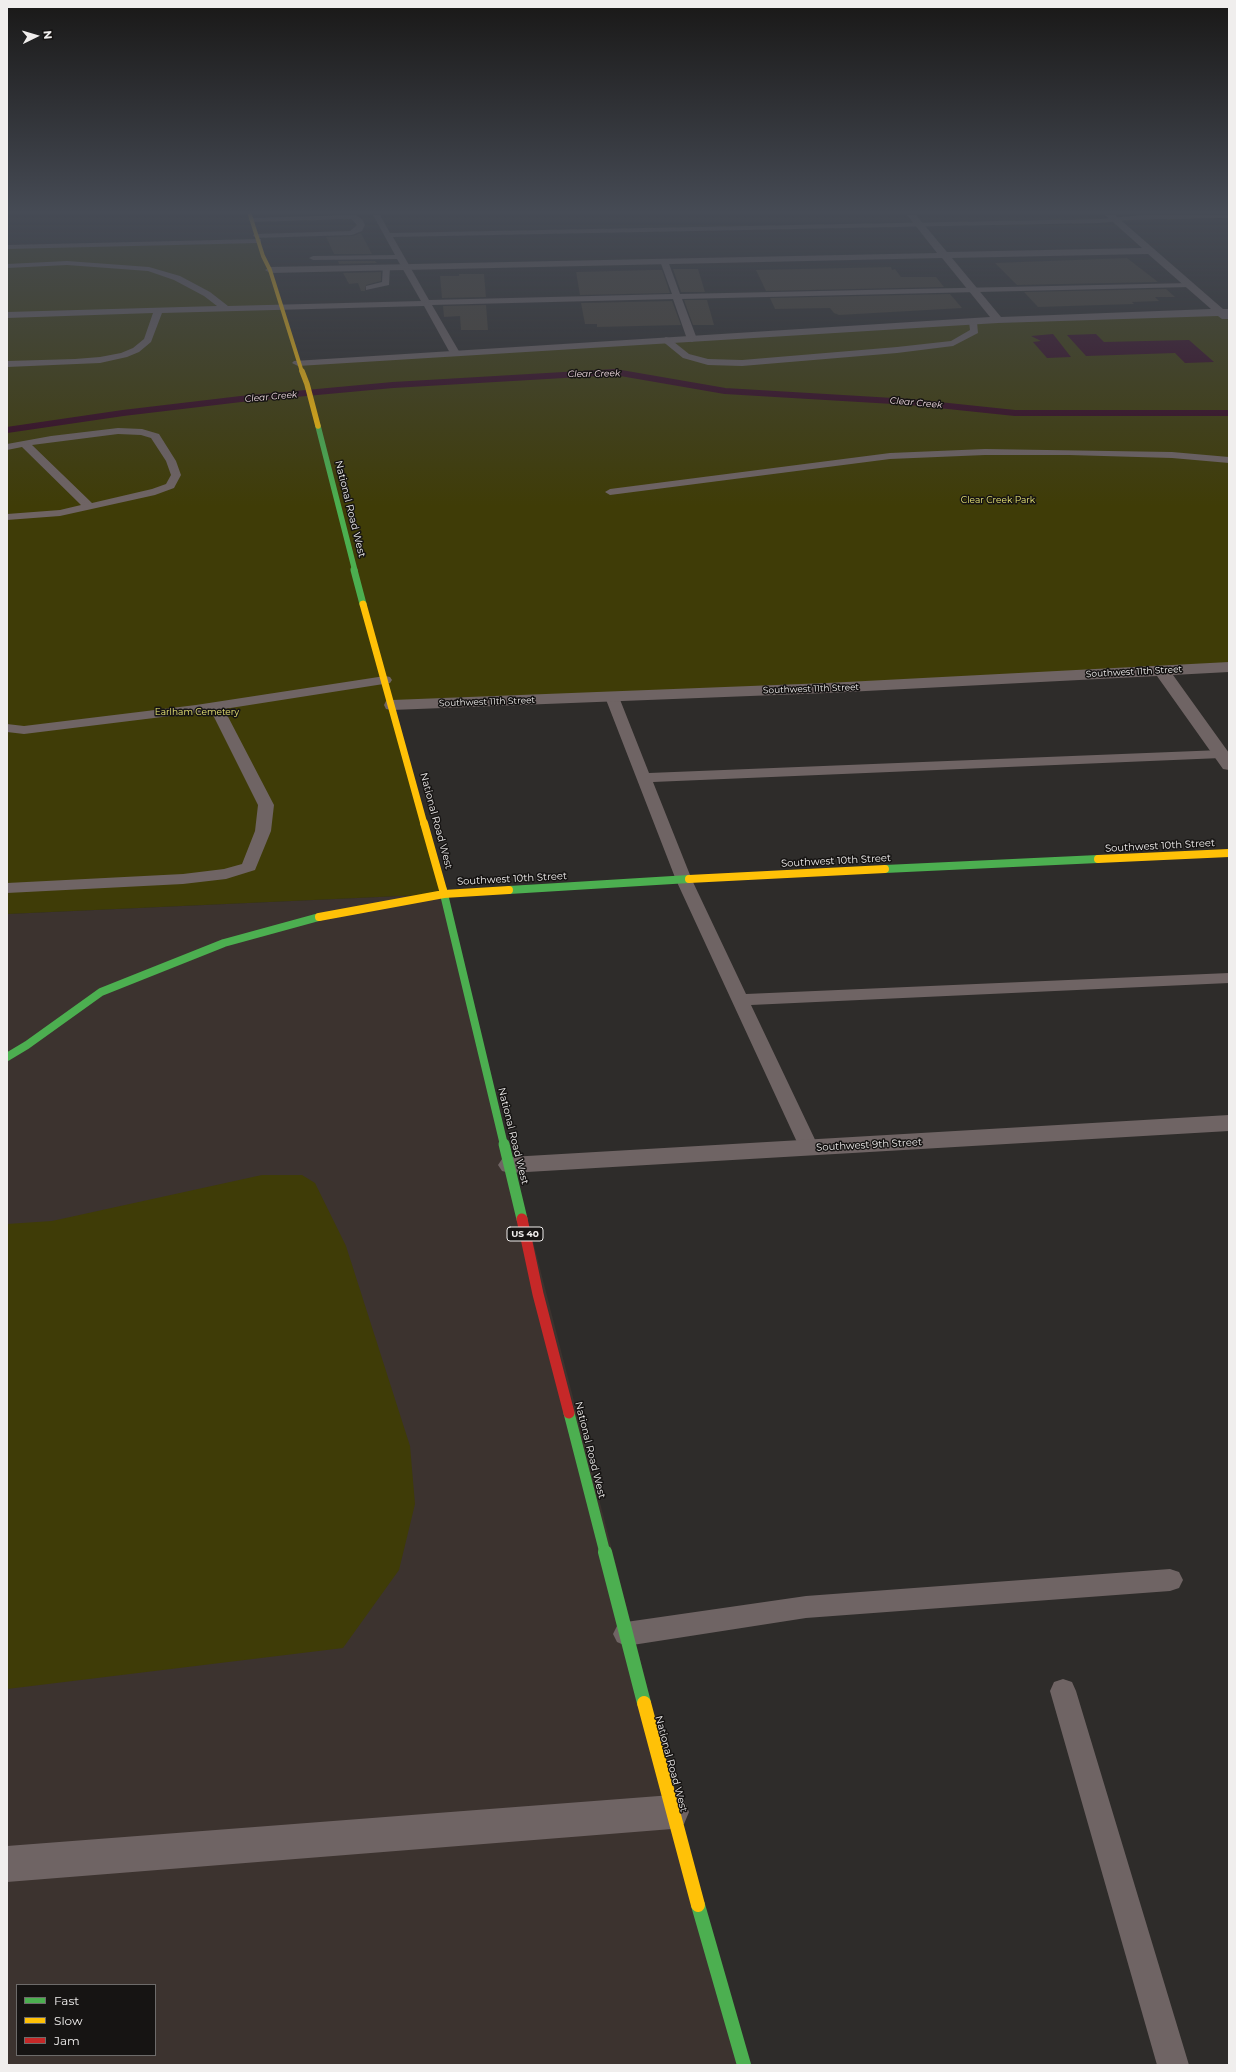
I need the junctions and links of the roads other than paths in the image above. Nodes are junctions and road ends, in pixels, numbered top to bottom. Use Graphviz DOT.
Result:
graph roads {
  1 [pos="158,311"];
  2 [pos="137,312"];
  3 [pos="282,312"];
  4 [pos="431,312"];
  5 [pos="682,312"];
  6 [pos="991,312"];
  7 [pos="1226,315"];
  8 [pos="7,316"];
  9 [pos="998,320"];
  10 [pos="973,322"];
  11 [pos="692,339"];
  12 [pos="666,340"];
  13 [pos="455,353"];
  14 [pos="298,363"];
  15 [pos="7,364"];
  16 [pos="25,444"];
  17 [pos="7,447"];
  18 [pos="1229,460"];
  19 [pos="610,492"];
  20 [pos="89,506"];
  21 [pos="7,517"];
  22 [pos="1229,667"];
  23 [pos="1162,670"];
  24 [pos="385,680"];
  25 [pos="612,697"];
  26 [pos="216,706"];
  27 [pos="392,706"];
  28 [pos="7,728"];
  29 [pos="1225,760"];
  30 [pos="644,778"];
  31 [pos="1229,853"];
  32 [pos="684,880"];
  33 [pos="7,888"];
  34 [pos="444,894"];
  35 [pos="1229,978"];
  36 [pos="740,1000"];
  37 [pos="7,1057"];
  38 [pos="1229,1123"];
  39 [pos="809,1148"];
  40 [pos="510,1165"];
  41 [pos="1170,1580"];
  42 [pos="626,1634"];
  43 [pos="1063,1691"];
  44 [pos="672,1812"];
  45 [pos="7,1864"];
  46 [pos="744,2065"];
  47 [pos="1173,2065"];
  1 -- 15 [label="lane"];
  2 -- 8 [label="lane"];
  3 -- 14 [label="main road, National Road West / US 40"];
  4 -- 13 [label="lane"];
  5 -- 11 [label="lane"];
  6 -- 9 [label="street"];
  7 -- 9 [label="street"];
  9 -- 10 [label="street"];
  10 -- 11 [label="street"];
  10 -- 12 [label="lane"];
  11 -- 12 [label="street"];
  12 -- 13 [label="street"];
  13 -- 14 [label="street"];
  14 -- 24 [label="main road, National Road West / US 40"];
  16 -- 17 [label="lane"];
  16 -- 20 [label="lane"];
  16 -- 20 [label="lane"];
  18 -- 19 [label="lane"];
  20 -- 21 [label="lane"];
  22 -- 23 [label="street, Southwest 11th Street"];
  23 -- 25 [label="street, Southwest 11th Street"];
  23 -- 29 [label="street"];
  24 -- 26 [label="lane"];
  24 -- 27 [label="main road, National Road West / US 40"];
  25 -- 27 [label="street, Southwest 11th Street"];
  25 -- 30 [label="lane"];
  26 -- 28 [label="lane"];
  26 -- 33 [label="lane"];
  27 -- 34 [label="main road, National Road West / US 40"];
  29 -- 30 [label="lane"];
  30 -- 32 [label="lane"];
  31 -- 32 [label="main road, Southwest 10th Street"];
  32 -- 34 [label="main road, Southwest 10th Street"];
  32 -- 36 [label="lane"];
  34 -- 37 [label="main road, Southwest 10th Street"];
  34 -- 40 [label="main road, National Road West / US 40"];
  35 -- 36 [label="lane"];
  36 -- 39 [label="lane"];
  38 -- 39 [label="street, Southwest 9th Street"];
  39 -- 40 [label="street, Southwest 9th Street"];
  40 -- 42 [label="main road, National Road West / US 40"];
  41 -- 42 [label="lane"];
  42 -- 44 [label="main road, National Road West / US 40"];
  43 -- 47 [label="lane"];
  44 -- 45 [label="street"];
  44 -- 46 [label="main road, National Road West / US 40"];
}
